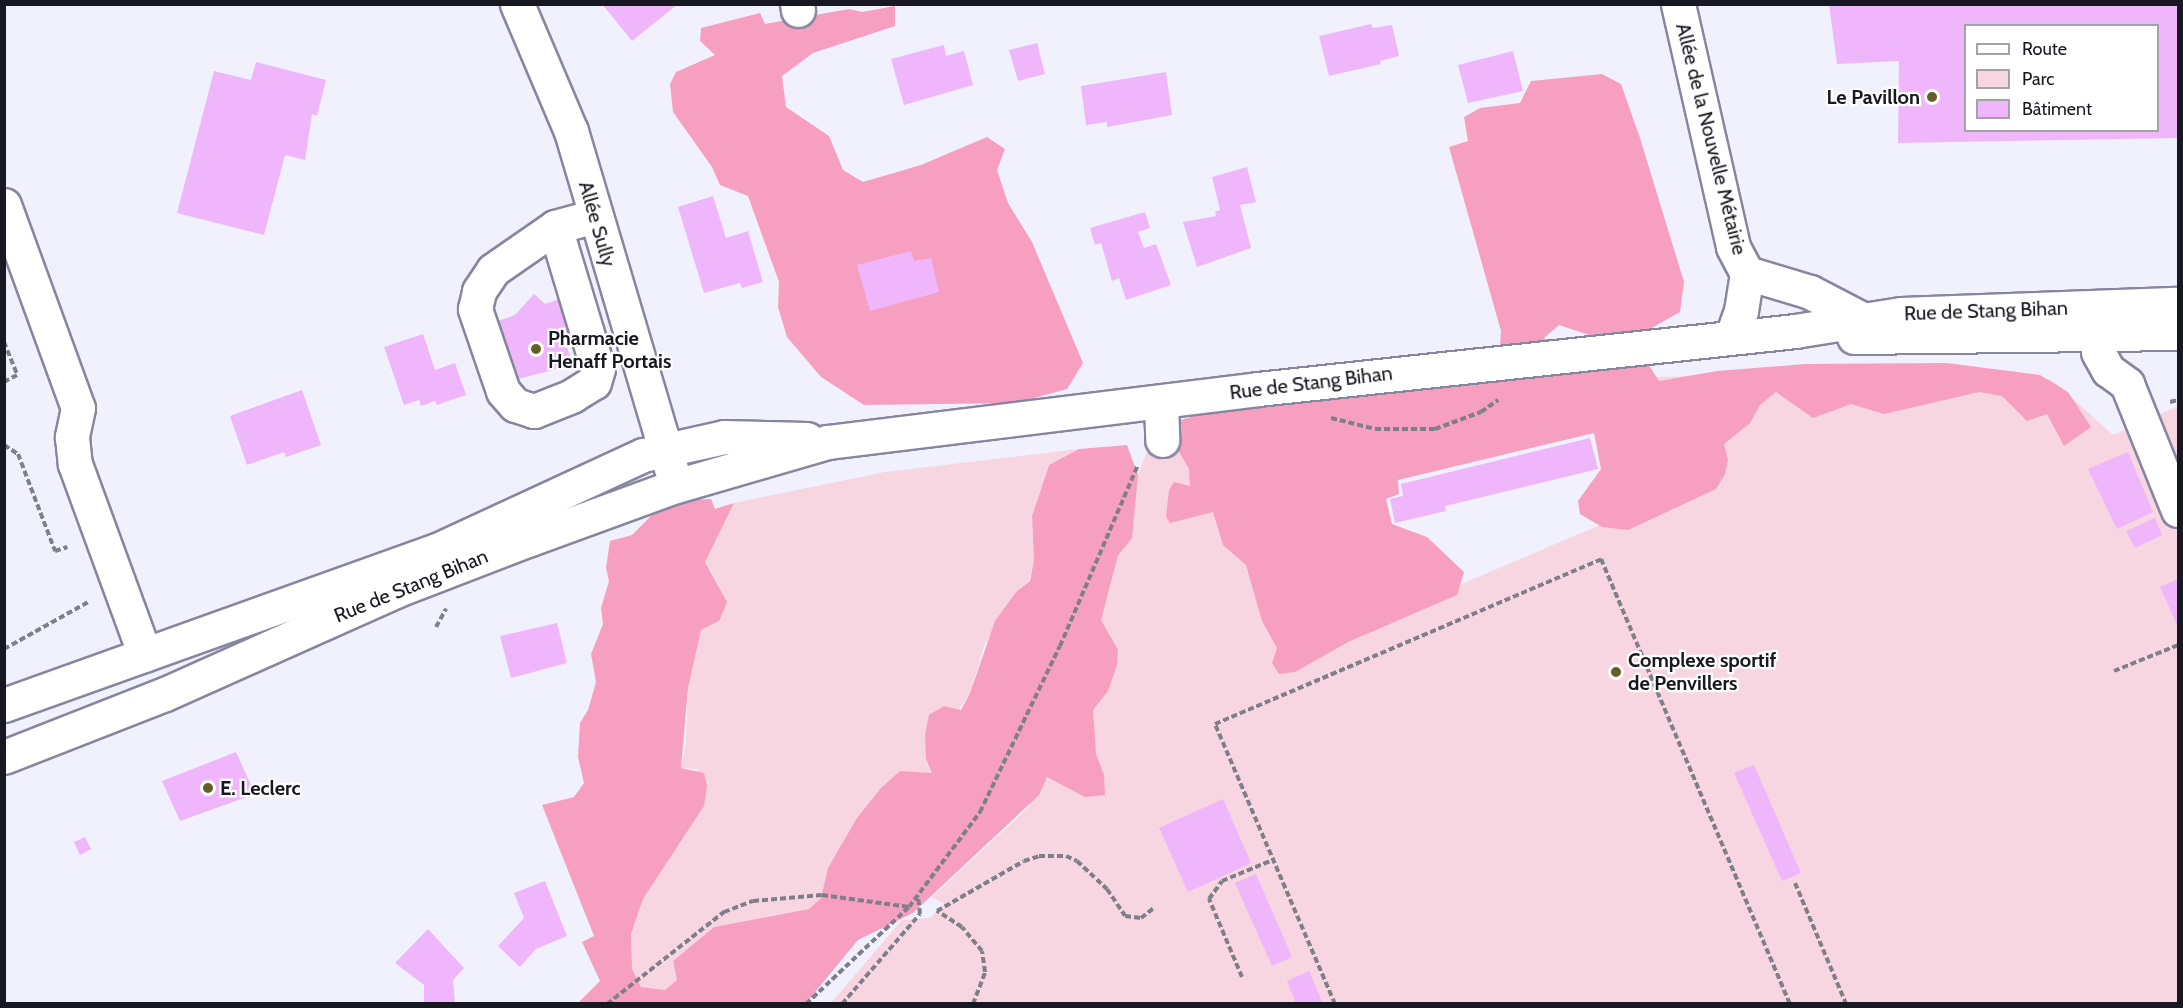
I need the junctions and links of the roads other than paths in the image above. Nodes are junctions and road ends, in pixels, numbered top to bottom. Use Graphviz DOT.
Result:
graph roads {
  1 [pos="517,4"];
  2 [pos="1678,4"];
  3 [pos="4,205"];
  4 [pos="595,216"];
  5 [pos="555,227"];
  6 [pos="1747,273"];
  7 [pos="2178,304"];
  8 [pos="1862,319"];
  9 [pos="2095,320"];
  10 [pos="1795,331"];
  11 [pos="2178,333"];
  12 [pos="1732,336"];
  13 [pos="1161,402"];
  14 [pos="1151,450"];
  15 [pos="670,467"];
  16 [pos="2178,510"];
  17 [pos="292,602"];
  18 [pos="145,655"];
  19 [pos="4,705"];
  20 [pos="4,719"];
  21 [pos="52,738"];
  22 [pos="4,756"];
  1 -- 4 [label="street, Allée Sully"];
  2 -- 6 [label="street, Allée de la Nouvelle Métairie"];
  3 -- 18 [label="street"];
  4 -- 5 [label="street"];
  4 -- 15 [label="street, Allée Sully"];
  5 -- 5 [label="street"];
  6 -- 8 [label="street, Allée de la Nouvelle Métairie"];
  6 -- 12 [label="street, Allée de la Nouvelle Métairie"];
  7 -- 9 [label="street, Rue de Stang Bihan"];
  8 -- 9 [label="street, Rue de Stang Bihan"];
  8 -- 10 [label="street, Rue de Stang Bihan"];
  9 -- 10 [label="street, Rue de Stang Bihan"];
  9 -- 11 [label="street, Rue de Stang Bihan"];
  9 -- 16 [label="street"];
  10 -- 12 [label="street, Rue de Stang Bihan"];
  12 -- 13 [label="street, Rue de Stang Bihan"];
  13 -- 14 [label="street"];
  13 -- 15 [label="street, Rue de Stang Bihan"];
  15 -- 17 [label="street, Rue de Stang Bihan"];
  15 -- 21 [label="street, Rue de Stang Bihan"];
  17 -- 18 [label="street, Rue de Stang Bihan"];
  17 -- 21 [label="street"];
  18 -- 19 [label="street, Rue de Stang Bihan"];
  20 -- 21 [label="street"];
  21 -- 22 [label="street, Rue de Stang Bihan"];
}
